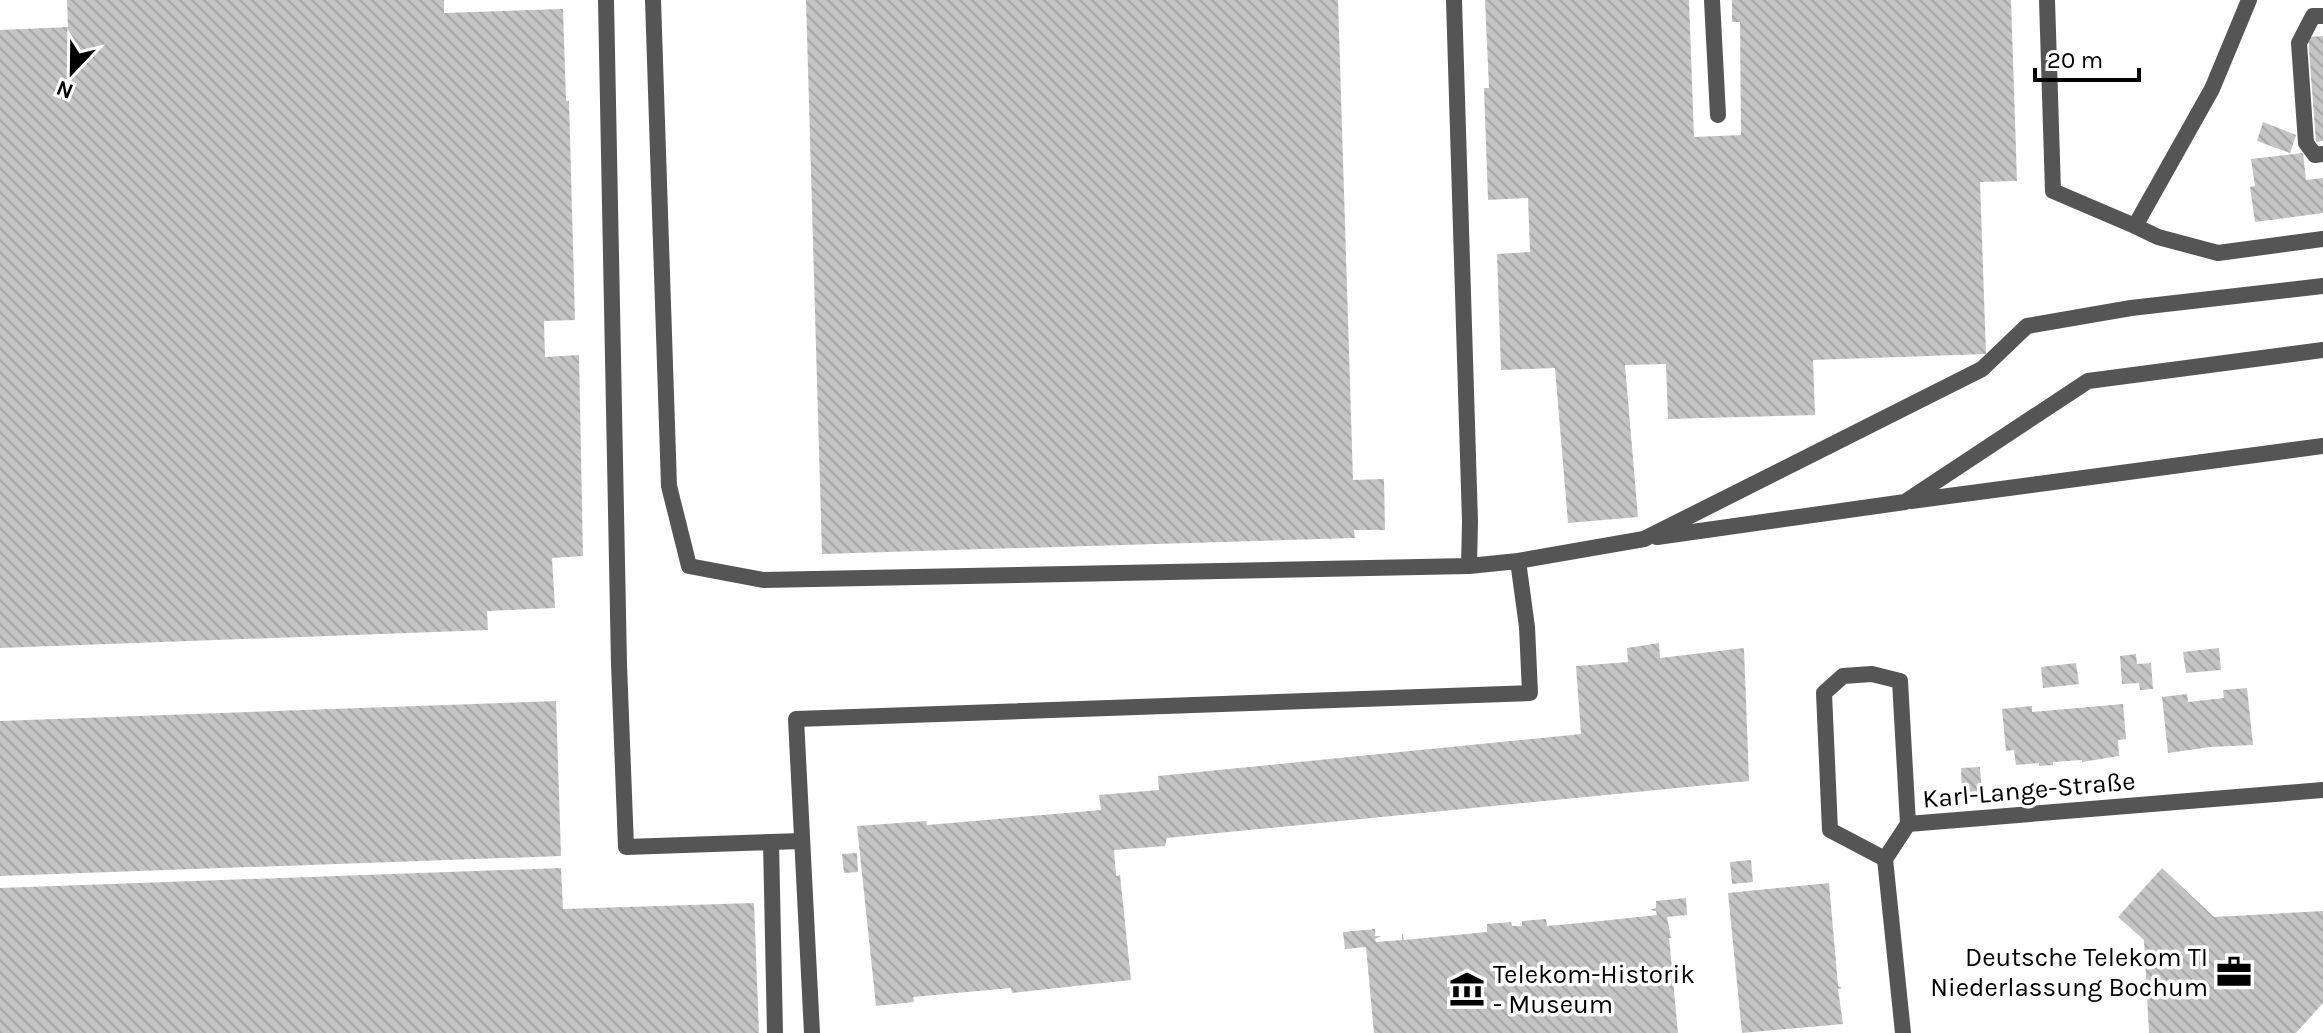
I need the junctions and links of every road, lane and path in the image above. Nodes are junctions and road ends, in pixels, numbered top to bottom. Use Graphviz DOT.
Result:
graph roads {
  1 [pos="606,0"];
  2 [pos="653,0"];
  3 [pos="1454,0"];
  4 [pos="1712,0"];
  5 [pos="2047,0"];
  6 [pos="2249,0"];
  7 [pos="2323,16"];
  8 [pos="1718,115"];
  9 [pos="2323,154"];
  10 [pos="2135,226"];
  11 [pos="2323,239"];
  12 [pos="2323,286"];
  13 [pos="2323,350"];
  14 [pos="2323,446"];
  15 [pos="1905,502"];
  16 [pos="1644,539"];
  17 [pos="1518,561"];
  18 [pos="1469,566"];
  19 [pos="2323,790"];
  20 [pos="1908,824"];
  21 [pos="802,841"];
  22 [pos="771,842"];
  23 [pos="1885,859"];
  24 [pos="775,1033"];
  25 [pos="812,1033"];
  26 [pos="1903,1033"];
  1 -- 22 [label="lane"];
  2 -- 18 [label="lane"];
  3 -- 18 [label="lane"];
  4 -- 8 [label="lane"];
  5 -- 10 [label="lane"];
  6 -- 10 [label="lane"];
  7 -- 9 [label="lane"];
  10 -- 11 [label="lane"];
  12 -- 16 [label="lane"];
  13 -- 15 [label="lane"];
  14 -- 15 [label="lane"];
  15 -- 16 [label="lane"];
  16 -- 17 [label="lane"];
  17 -- 18 [label="lane"];
  17 -- 21 [label="lane"];
  19 -- 20 [label="lane, Karl-Lange-Straße"];
  20 -- 23 [label="lane, Karl-Lange-Straße"];
  20 -- 23 [label="lane"];
  21 -- 22 [label="lane"];
  21 -- 25 [label="lane"];
  22 -- 24 [label="lane"];
  23 -- 26 [label="lane"];
}
